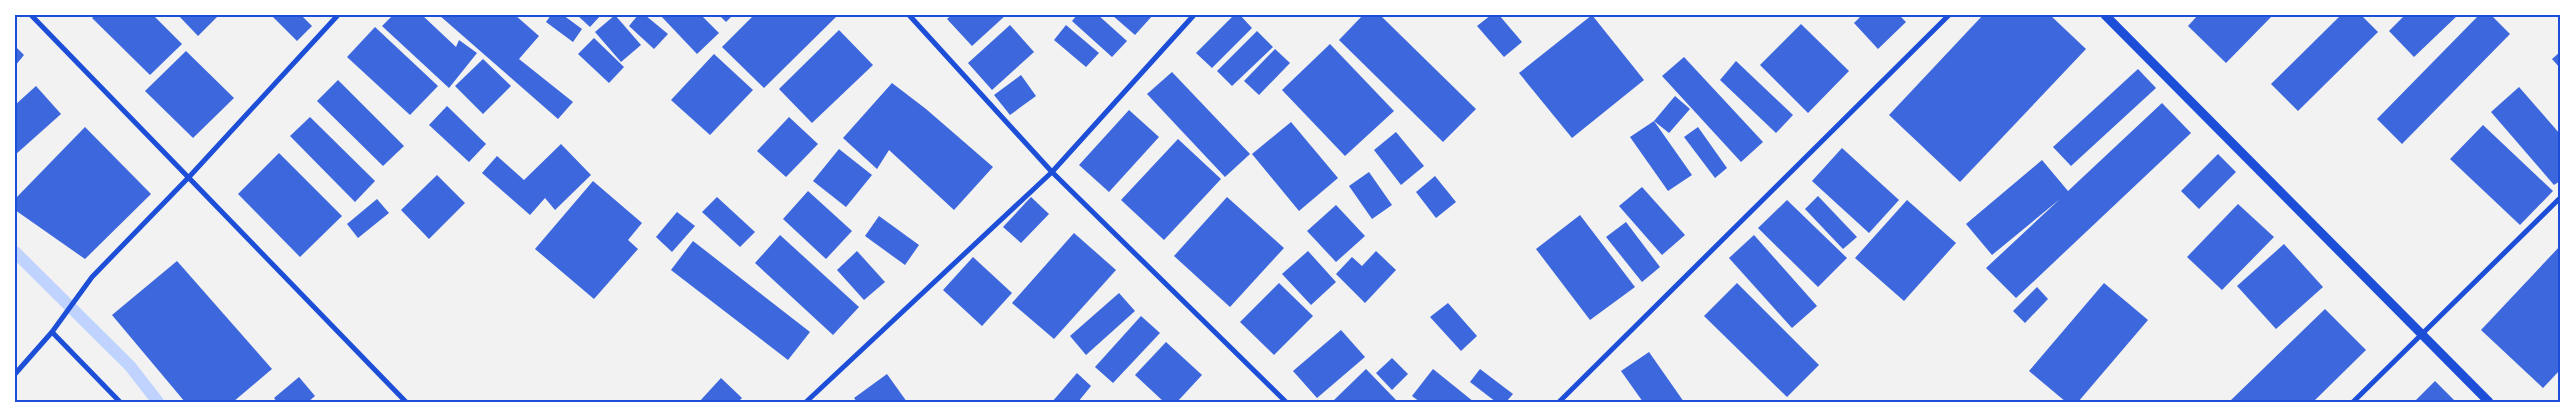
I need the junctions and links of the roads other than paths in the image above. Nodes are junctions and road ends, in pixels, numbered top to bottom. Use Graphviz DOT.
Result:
graph roads {
  1 [pos="31,15"];
  2 [pos="338,15"];
  3 [pos="910,15"];
  4 [pos="1194,15"];
  5 [pos="1949,15"];
  6 [pos="2105,15"];
  7 [pos="1052,172"];
  8 [pos="189,177"];
  9 [pos="2560,198"];
  10 [pos="52,332"];
  11 [pos="2420,334"];
  12 [pos="15,374"];
  13 [pos="120,402"];
  14 [pos="406,402"];
  15 [pos="806,402"];
  16 [pos="1286,402"];
  17 [pos="1559,402"];
  18 [pos="2353,402"];
  19 [pos="2489,402"];
  1 -- 8 [label="street"];
  2 -- 8 [label="street"];
  3 -- 7 [label="street"];
  4 -- 7 [label="street"];
  5 -- 17 [label="street"];
  6 -- 11 [label="street"];
  7 -- 15 [label="street"];
  7 -- 16 [label="street"];
  8 -- 10 [label="street"];
  8 -- 14 [label="street"];
  9 -- 11 [label="street"];
  10 -- 12 [label="street"];
  10 -- 13 [label="street"];
  11 -- 18 [label="street"];
  11 -- 19 [label="street"];
}
